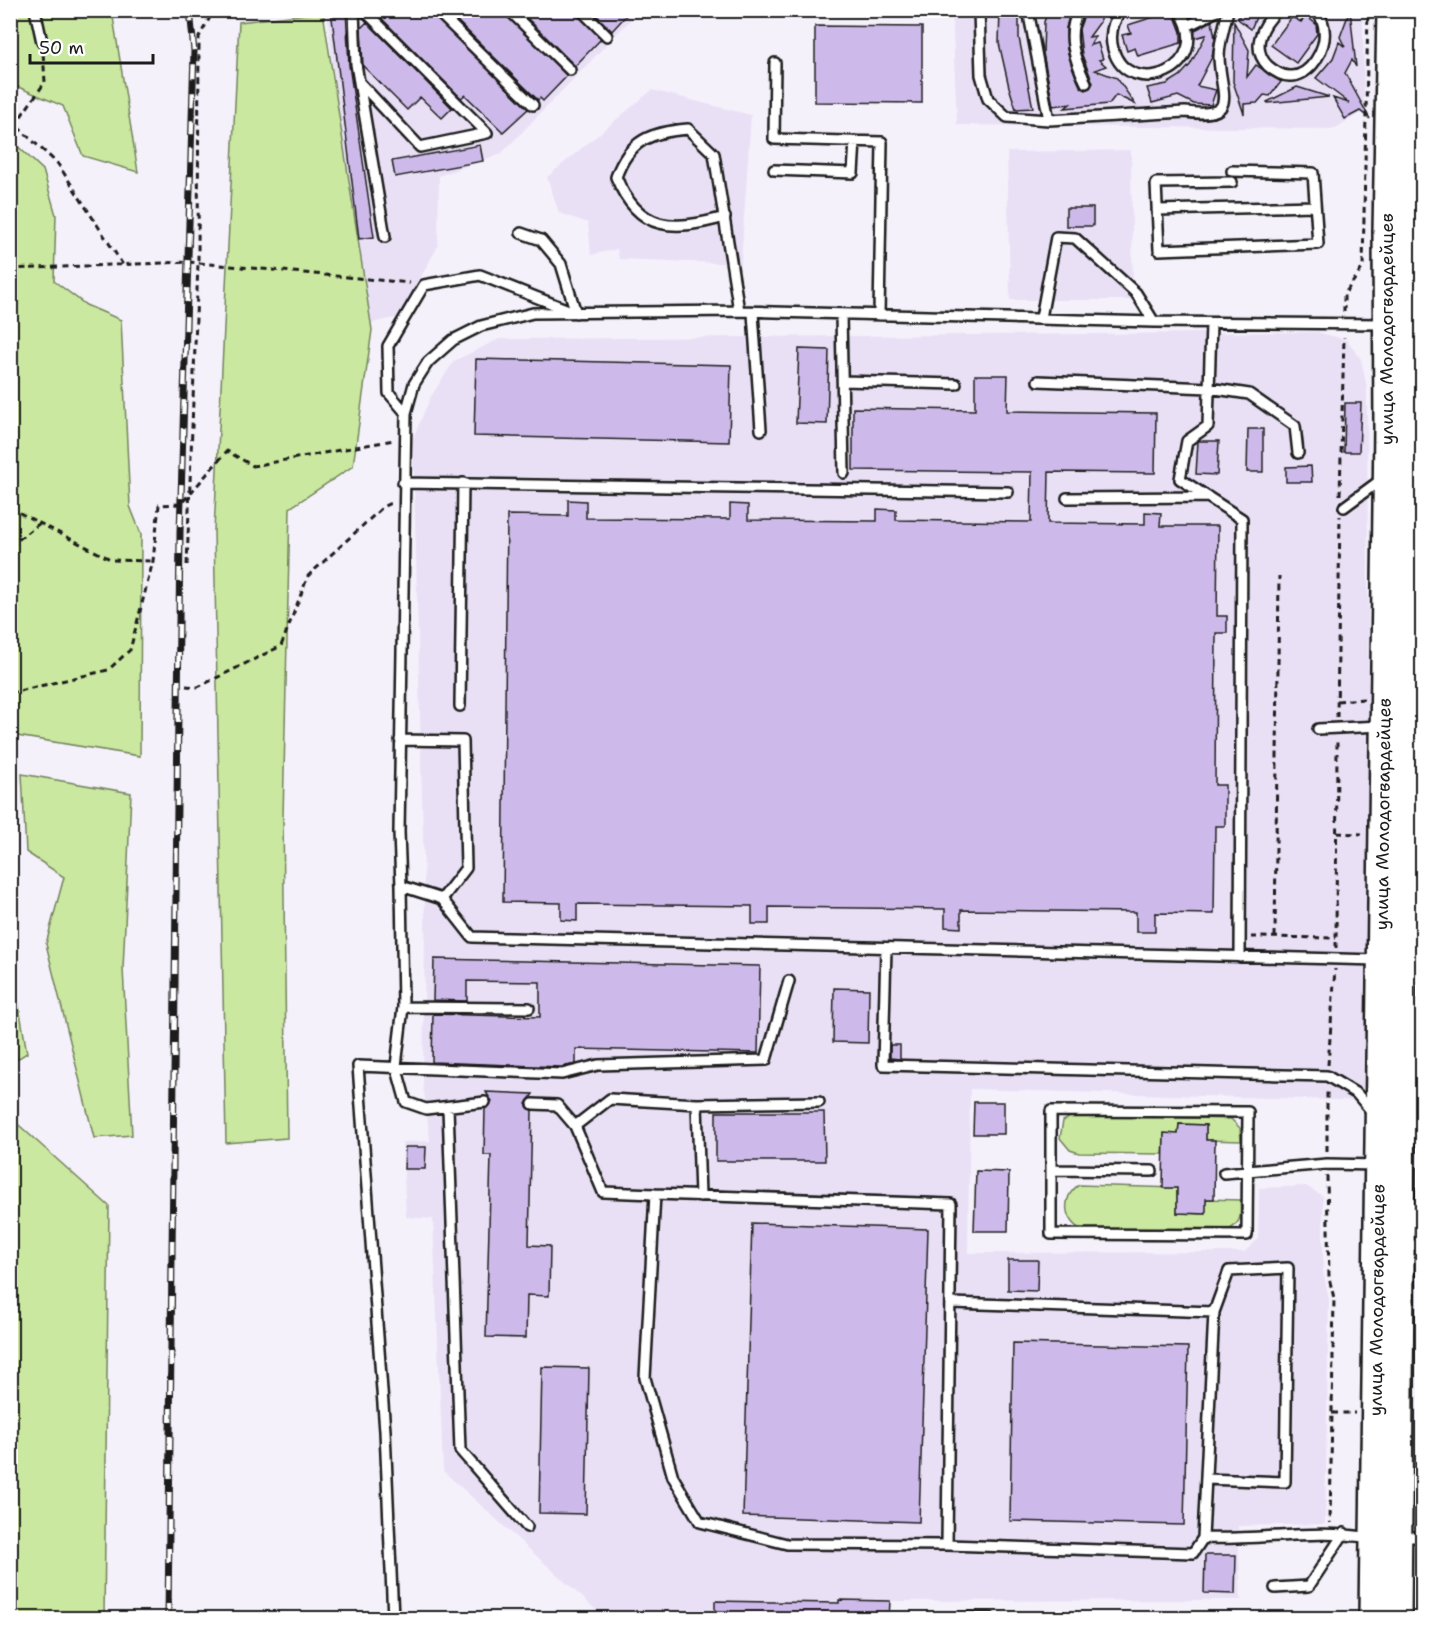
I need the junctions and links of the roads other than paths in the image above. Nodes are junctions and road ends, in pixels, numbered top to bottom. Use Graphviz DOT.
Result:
graph roads {
  1 [pos="35,10"];
  2 [pos="354,10"];
  3 [pos="364,10"];
  4 [pos="436,10"];
  5 [pos="509,10"];
  6 [pos="581,10"];
  7 [pos="979,10"];
  8 [pos="1028,10"];
  9 [pos="1079,10"];
  10 [pos="1122,10"];
  11 [pos="1179,10"];
  12 [pos="1219,10"];
  13 [pos="1228,10"];
  14 [pos="1278,10"];
  15 [pos="1391,10"];
  16 [pos="1416,10"];
  17 [pos="1317,11"];
  18 [pos="1187,26"];
  19 [pos="607,36"];
  20 [pos="42,42"];
  21 [pos="775,63"];
  22 [pos="570,70"];
  23 [pos="359,82"];
  24 [pos="1086,83"];
  25 [pos="533,105"];
  26 [pos="1049,120"];
  27 [pos="855,141"];
  28 [pos="1408,141"];
  29 [pos="774,170"];
  30 [pos="1232,171"];
  31 [pos="1232,182"];
  32 [pos="1315,206"];
  33 [pos="1157,210"];
  34 [pos="725,217"];
  35 [pos="1407,231"];
  36 [pos="521,233"];
  37 [pos="385,237"];
  38 [pos="739,311"];
  39 [pos="576,312"];
  40 [pos="753,312"];
  41 [pos="841,314"];
  42 [pos="879,315"];
  43 [pos="1041,318"];
  44 [pos="1154,322"];
  45 [pos="1211,323"];
  46 [pos="1386,324"];
  47 [pos="843,381"];
  48 [pos="1038,381"];
  49 [pos="956,384"];
  50 [pos="1209,387"];
  51 [pos="406,413"];
  52 [pos="761,430"];
  53 [pos="1298,453"];
  54 [pos="844,473"];
  55 [pos="1403,478"];
  56 [pos="403,483"];
  57 [pos="463,483"];
  58 [pos="1008,492"];
  59 [pos="1208,497"];
  60 [pos="1067,498"];
  61 [pos="1342,507"];
  62 [pos="460,706"];
  63 [pos="1383,726"];
  64 [pos="1318,729"];
  65 [pos="400,740"];
  66 [pos="1403,774"];
  67 [pos="401,886"];
  68 [pos="442,898"];
  69 [pos="886,948"];
  70 [pos="1240,957"];
  71 [pos="1382,960"];
  72 [pos="789,981"];
  73 [pos="403,1007"];
  74 [pos="529,1008"];
  75 [pos="396,1066"];
  76 [pos="819,1101"];
  77 [pos="485,1102"];
  78 [pos="533,1104"];
  79 [pos="697,1104"];
  80 [pos="448,1108"];
  81 [pos="1379,1120"];
  82 [pos="575,1126"];
  83 [pos="1379,1165"];
  84 [pos="1051,1170"];
  85 [pos="1247,1170"];
  86 [pos="1152,1171"];
  87 [pos="1224,1173"];
  88 [pos="655,1194"];
  89 [pos="700,1196"];
  90 [pos="1401,1246"];
  91 [pos="951,1303"];
  92 [pos="1214,1312"];
  93 [pos="1206,1479"];
  94 [pos="527,1527"];
  95 [pos="1344,1533"];
  96 [pos="1203,1538"];
  97 [pos="1398,1538"];
  98 [pos="947,1545"];
  99 [pos="1275,1588"];
  100 [pos="393,1618"];
  101 [pos="938,1618"];
  102 [pos="990,1618"];
  103 [pos="1373,1618"];
  104 [pos="1397,1618"];
  1 -- 20 [label="lane"];
  2 -- 23 [label="lane"];
  3 -- 23 [label="lane"];
  4 -- 25 [label="lane"];
  5 -- 22 [label="lane"];
  6 -- 19 [label="lane"];
  7 -- 26 [label="lane"];
  8 -- 26 [label="lane"];
  9 -- 24 [label="lane"];
  10 -- 18 [label="lane"];
  11 -- 18 [label="lane"];
  12 -- 18 [label="lane"];
  13 -- 26 [label="lane"];
  14 -- 17 [label="lane"];
  15 -- 28 [label="main road, улица Молодогвардейцев"];
  16 -- 28 [label="main road, улица Молодогвардейцев"];
  21 -- 27 [label="lane"];
  23 -- 37 [label="lane"];
  27 -- 29 [label="lane"];
  27 -- 42 [label="lane"];
  28 -- 35 [label="main road, улица Молодогвардейцев"];
  30 -- 32 [label="lane"];
  31 -- 33 [label="lane"];
  32 -- 33 [label="lane"];
  32 -- 33 [label="lane"];
  34 -- 34 [label="lane"];
  34 -- 38 [label="lane"];
  35 -- 46 [label="main road, улица Молодогвардейцев"];
  35 -- 55 [label="main road, улица Молодогвардейцев"];
  36 -- 39 [label="lane"];
  38 -- 39 [label="lane"];
  38 -- 40 [label="lane"];
  39 -- 51 [label="lane"];
  39 -- 51 [label="lane"];
  40 -- 41 [label="lane"];
  40 -- 52 [label="lane"];
  41 -- 42 [label="lane"];
  41 -- 47 [label="lane"];
  42 -- 43 [label="lane"];
  43 -- 44 [label="lane"];
  43 -- 44 [label="lane"];
  44 -- 45 [label="lane"];
  45 -- 46 [label="lane"];
  45 -- 50 [label="lane"];
  46 -- 55 [label="main road, улица Молодогвардейцев"];
  47 -- 49 [label="lane"];
  47 -- 54 [label="lane"];
  48 -- 50 [label="lane"];
  50 -- 53 [label="lane"];
  50 -- 59 [label="lane"];
  51 -- 56 [label="lane"];
  55 -- 61 [label="lane"];
  55 -- 63 [label="main road, улица Молодогвардейцев"];
  55 -- 66 [label="main road, улица Молодогвардейцев"];
  56 -- 57 [label="lane"];
  56 -- 65 [label="lane"];
  57 -- 58 [label="lane"];
  57 -- 62 [label="lane"];
  59 -- 60 [label="lane"];
  59 -- 70 [label="lane"];
  63 -- 64 [label="lane"];
  63 -- 66 [label="main road, улица Молодогвардейцев"];
  65 -- 67 [label="lane"];
  65 -- 68 [label="lane"];
  66 -- 71 [label="main road, улица Молодогвардейцев"];
  66 -- 90 [label="main road, улица Молодогвардейцев"];
  67 -- 68 [label="lane"];
  67 -- 73 [label="lane"];
  68 -- 69 [label="lane"];
  69 -- 70 [label="lane"];
  69 -- 81 [label="lane"];
  70 -- 71 [label="lane"];
  71 -- 81 [label="main road, улица Молодогвардейцев"];
  72 -- 75 [label="lane"];
  73 -- 74 [label="lane"];
  73 -- 75 [label="lane"];
  75 -- 80 [label="lane"];
  75 -- 100 [label="lane"];
  76 -- 79 [label="lane"];
  77 -- 80 [label="lane"];
  78 -- 82 [label="lane"];
  79 -- 82 [label="lane"];
  79 -- 89 [label="lane"];
  80 -- 94 [label="lane"];
  81 -- 83 [label="main road, улица Молодогвардейцев"];
  82 -- 88 [label="lane"];
  83 -- 85 [label="lane"];
  83 -- 90 [label="main road, улица Молодогвардейцев"];
  84 -- 85 [label="lane"];
  84 -- 85 [label="lane"];
  84 -- 86 [label="lane"];
  85 -- 87 [label="lane"];
  88 -- 89 [label="lane"];
  88 -- 98 [label="lane"];
  89 -- 91 [label="lane"];
  90 -- 97 [label="main road, улица Молодогвардейцев"];
  91 -- 92 [label="lane"];
  91 -- 98 [label="lane"];
  92 -- 93 [label="lane"];
  92 -- 93 [label="lane"];
  93 -- 96 [label="lane"];
  95 -- 96 [label="lane"];
  95 -- 97 [label="lane"];
  95 -- 99 [label="lane"];
  96 -- 98 [label="lane"];
  97 -- 103 [label="main road, улица Молодогвардейцев"];
  97 -- 104 [label="main road, улица Молодогвардейцев"];
  101 -- 102 [label="lane"];
}
